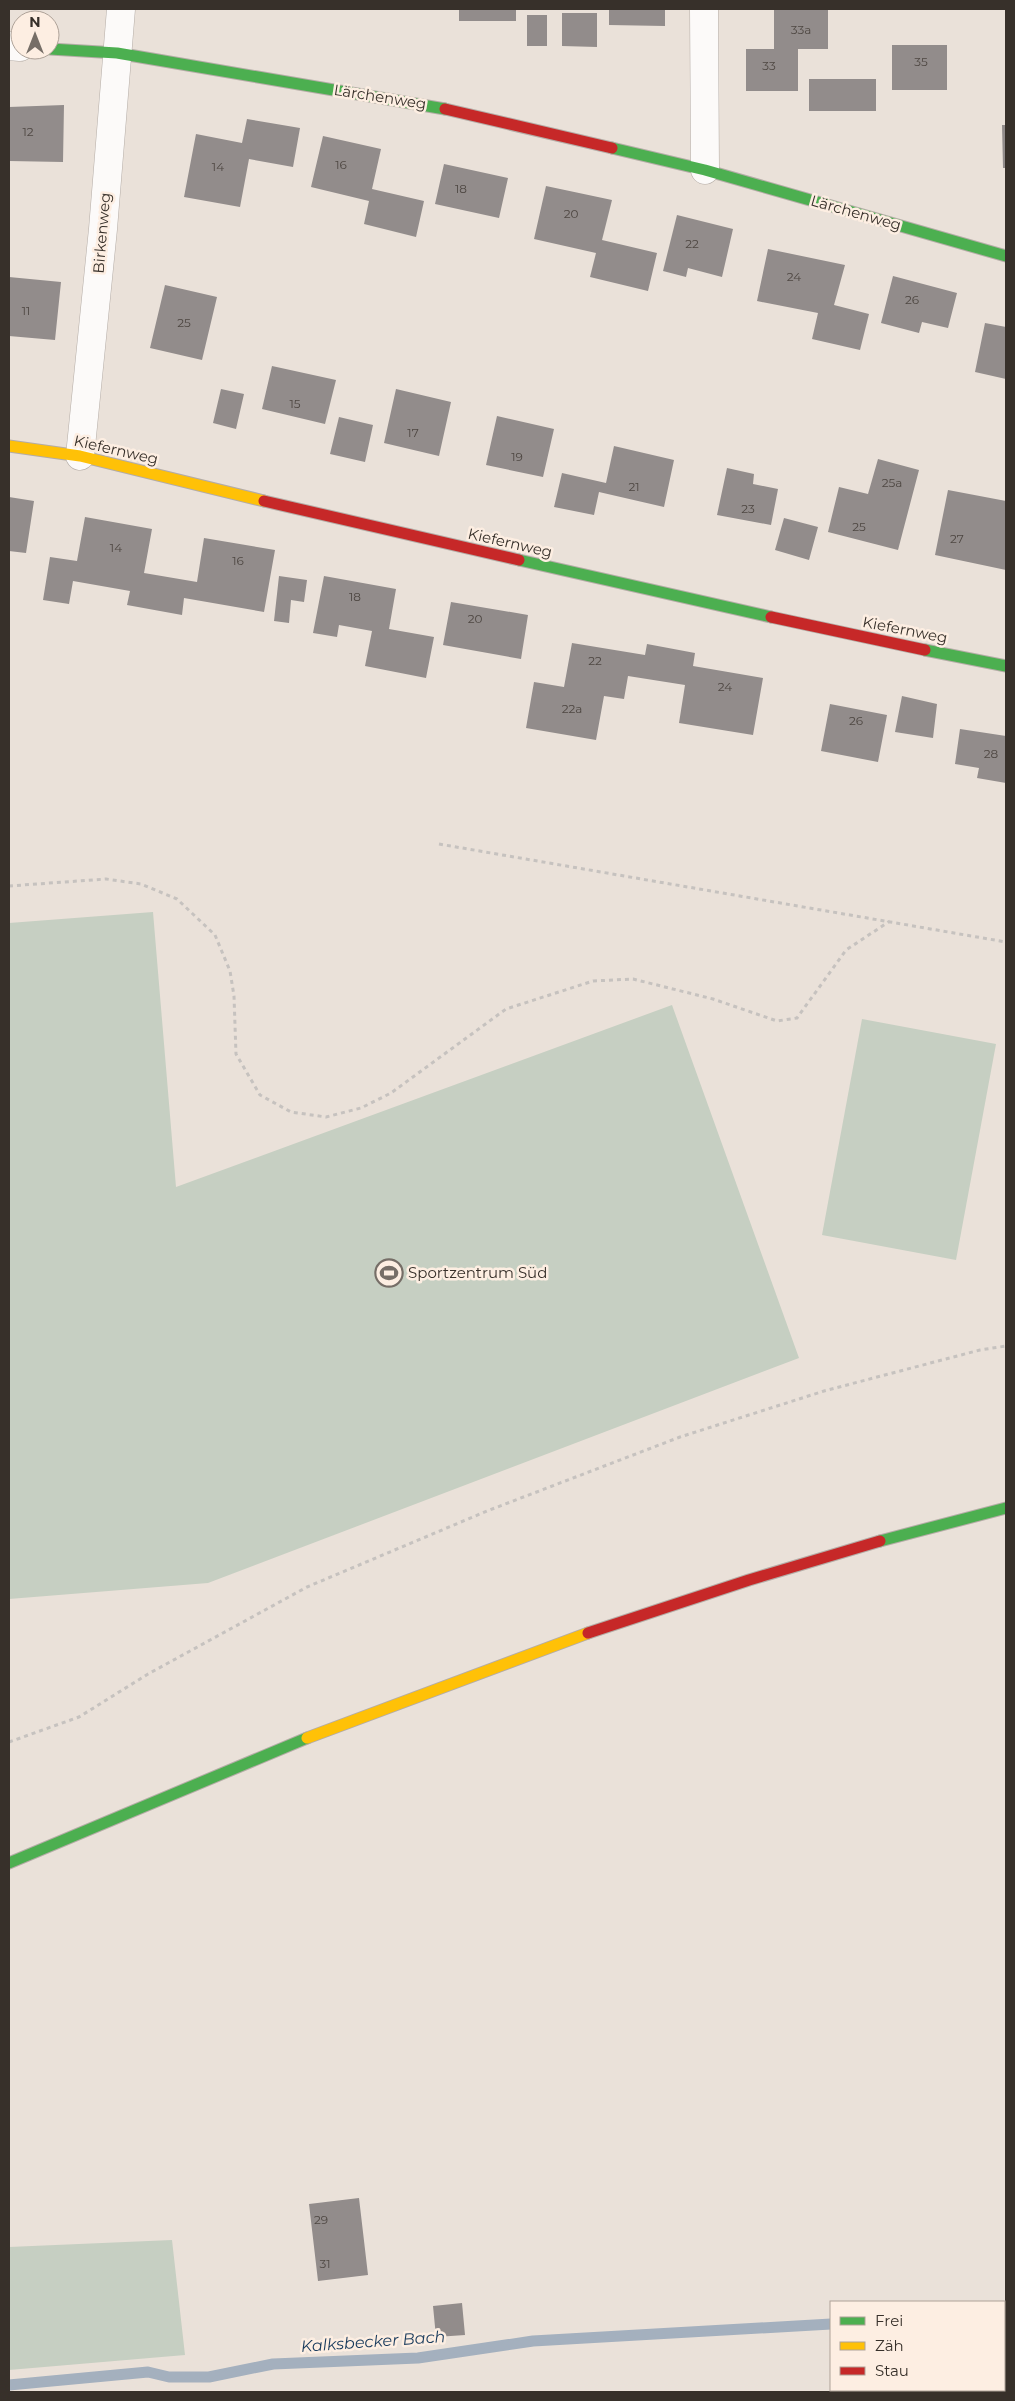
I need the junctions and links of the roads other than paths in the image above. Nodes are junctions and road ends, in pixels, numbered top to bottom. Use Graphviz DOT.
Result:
graph roads {
  1 [pos="121,9"];
  2 [pos="704,9"];
  3 [pos="60,50"];
  4 [pos="117,53"];
  5 [pos="705,170"];
  6 [pos="1006,256"];
  7 [pos="9,446"];
  8 [pos="80,456"];
  9 [pos="1006,666"];
  10 [pos="1006,1508"];
  11 [pos="9,1864"];
  1 -- 4 [label="street, Birkenweg"];
  2 -- 5 [label="street"];
  3 -- 4 [label="street, Lärchenweg"];
  4 -- 5 [label="street, Lärchenweg"];
  4 -- 8 [label="street, Birkenweg"];
  5 -- 6 [label="street, Lärchenweg"];
  7 -- 8 [label="street, Kiefernweg"];
  8 -- 9 [label="street, Kiefernweg"];
  10 -- 11 [label="street"];
}
